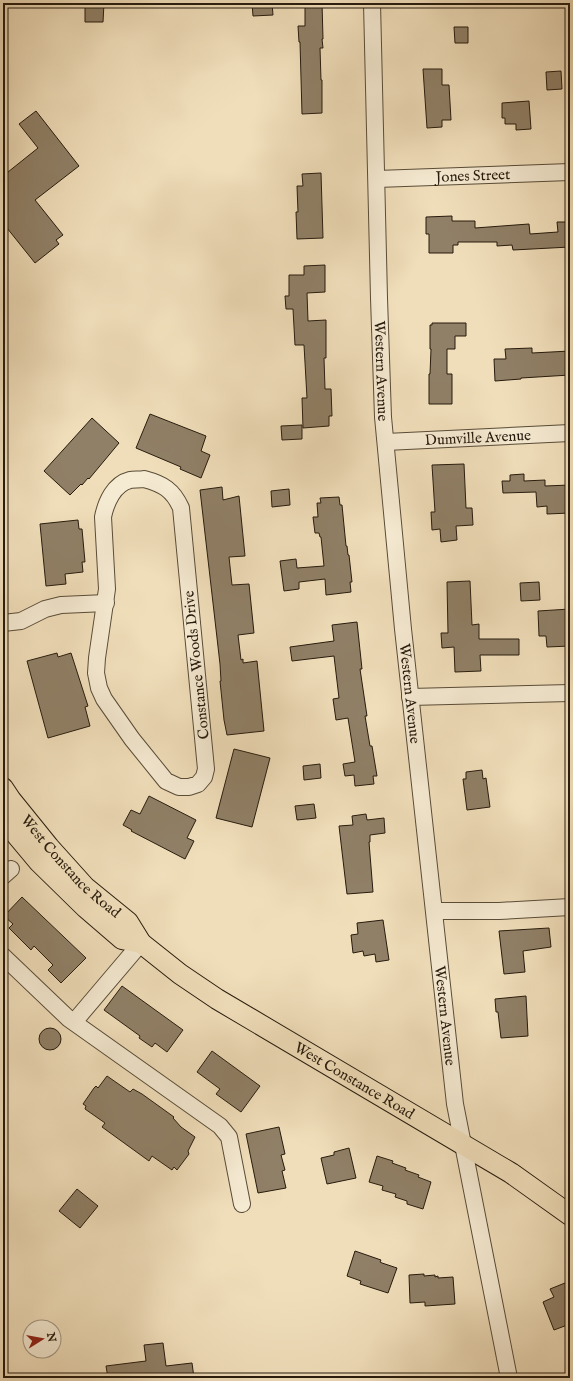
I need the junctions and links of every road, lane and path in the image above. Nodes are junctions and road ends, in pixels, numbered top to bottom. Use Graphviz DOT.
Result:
graph roads {
  1 [pos="372,3"];
  2 [pos="570,172"];
  3 [pos="377,179"];
  4 [pos="570,433"];
  5 [pos="386,442"];
  6 [pos="106,603"];
  7 [pos="3,623"];
  8 [pos="570,693"];
  9 [pos="410,697"];
  10 [pos="3,788"];
  11 [pos="3,819"];
  12 [pos="570,907"];
  13 [pos="435,912"];
  14 [pos="141,943"];
  15 [pos="3,956"];
  16 [pos="74,1022"];
  17 [pos="463,1145"];
  18 [pos="242,1204"];
  19 [pos="570,1215"];
  20 [pos="509,1378"];
  1 -- 3 [label="street, Western Avenue"];
  2 -- 3 [label="street, Jones Street"];
  3 -- 5 [label="street, Western Avenue"];
  4 -- 5 [label="street, Dumville Avenue"];
  5 -- 9 [label="street, Western Avenue"];
  6 -- 6 [label="street, Constance Woods Drive"];
  6 -- 7 [label="street"];
  8 -- 9 [label="street"];
  9 -- 13 [label="street, Western Avenue"];
  10 -- 14 [label="main road, West Constance Road"];
  11 -- 14 [label="main road, West Constance Road"];
  12 -- 13 [label="street"];
  13 -- 17 [label="street, Western Avenue"];
  14 -- 16 [label="street"];
  14 -- 17 [label="main road, West Constance Road"];
  15 -- 16 [label="street"];
  16 -- 18 [label="street"];
  17 -- 19 [label="main road, West Constance Road"];
  17 -- 20 [label="street, Western Avenue"];
}
